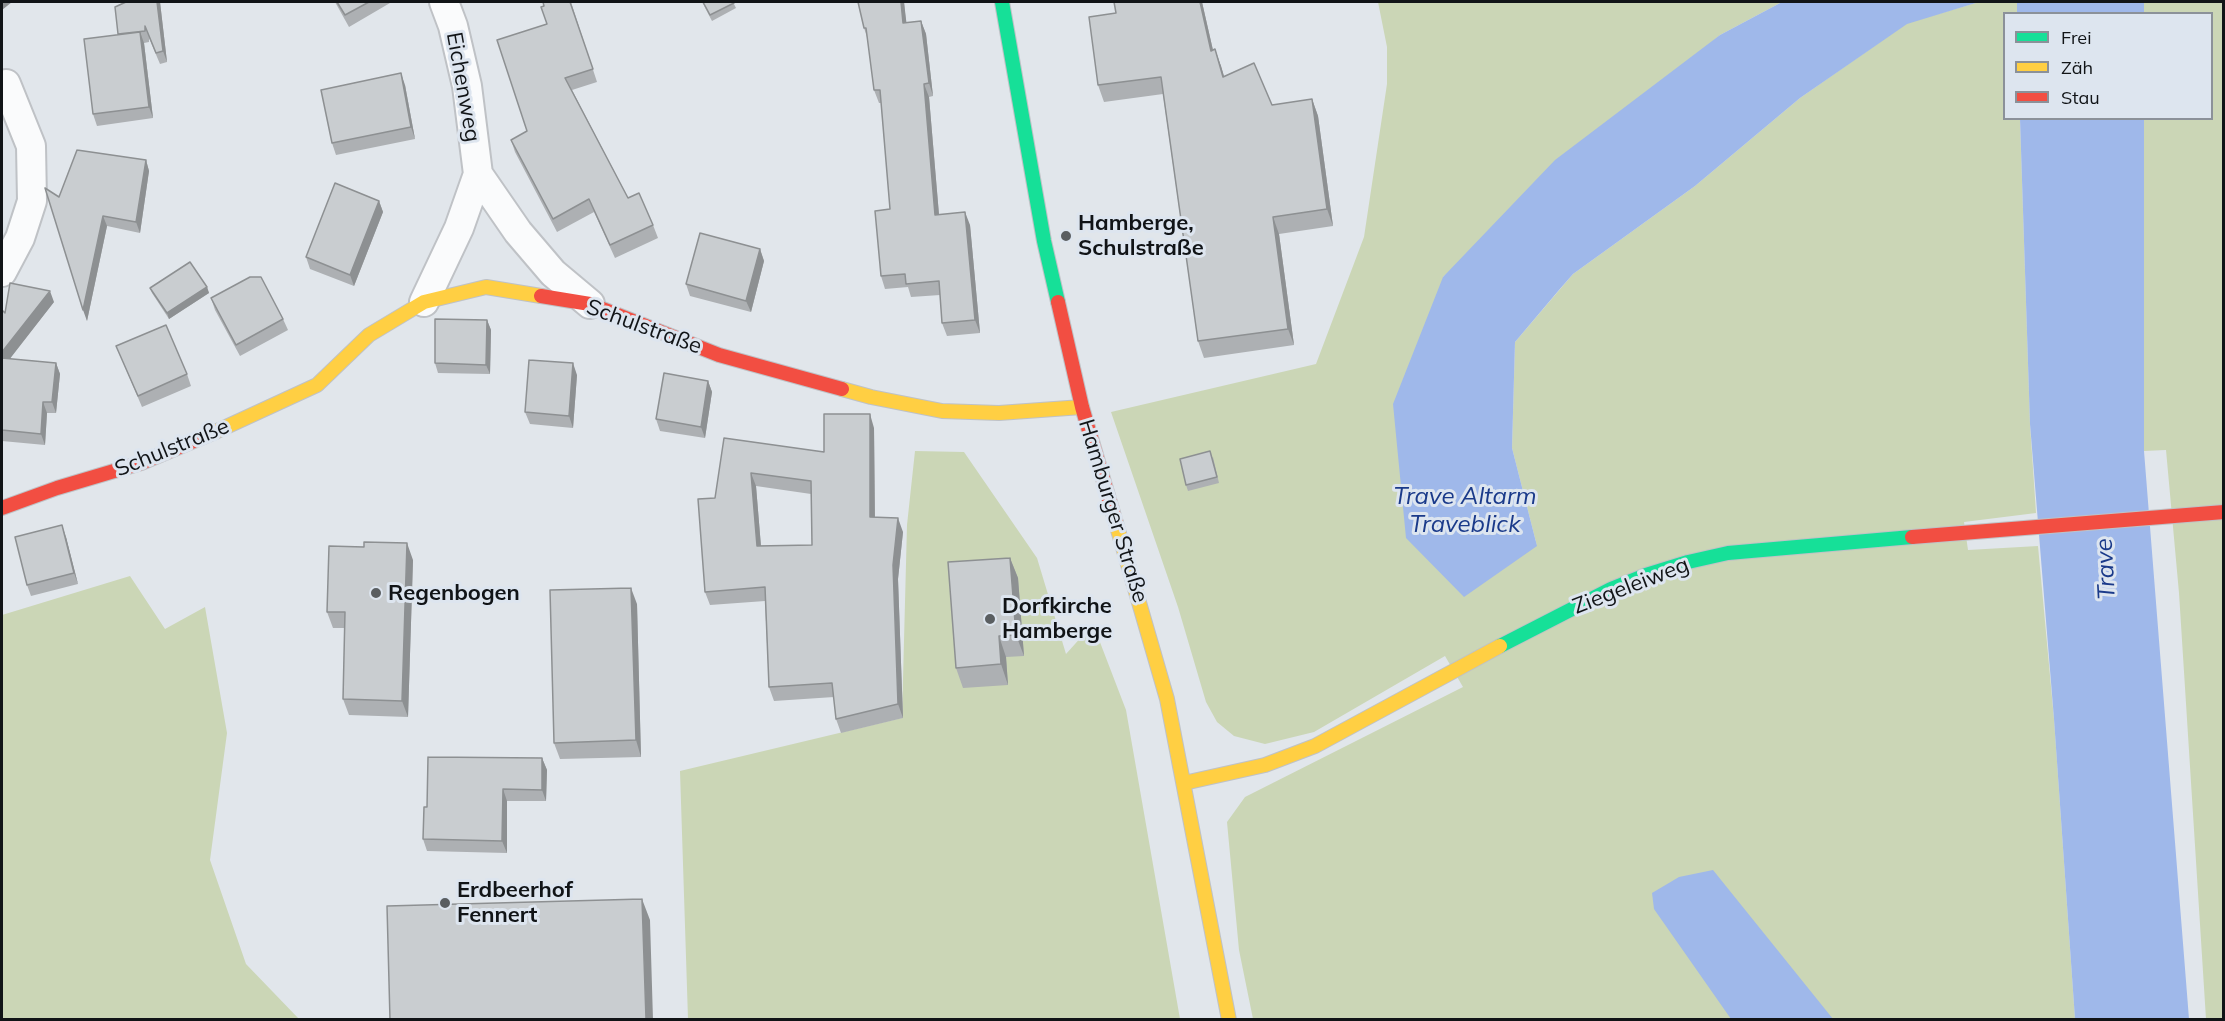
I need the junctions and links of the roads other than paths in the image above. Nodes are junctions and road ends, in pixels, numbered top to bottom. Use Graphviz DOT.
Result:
graph roads {
  1 [pos="444,2"];
  2 [pos="1002,2"];
  3 [pos="6,84"];
  4 [pos="478,174"];
  5 [pos="2,272"];
  6 [pos="424,302"];
  7 [pos="590,304"];
  8 [pos="1082,407"];
  9 [pos="2,507"];
  10 [pos="2216,513"];
  11 [pos="1184,783"];
  12 [pos="1229,1020"];
  1 -- 4 [label="street, Eichenweg"];
  2 -- 8 [label="street, Hamburger Straße"];
  3 -- 5 [label="street"];
  4 -- 6 [label="street, Eichenweg"];
  4 -- 7 [label="street, Eichenweg"];
  6 -- 7 [label="street, Schulstraße"];
  6 -- 9 [label="street, Schulstraße"];
  7 -- 8 [label="street, Schulstraße"];
  8 -- 11 [label="street, Hamburger Straße"];
  10 -- 11 [label="street, Ziegeleiweg"];
  11 -- 12 [label="street, Hamburger Straße"];
}
